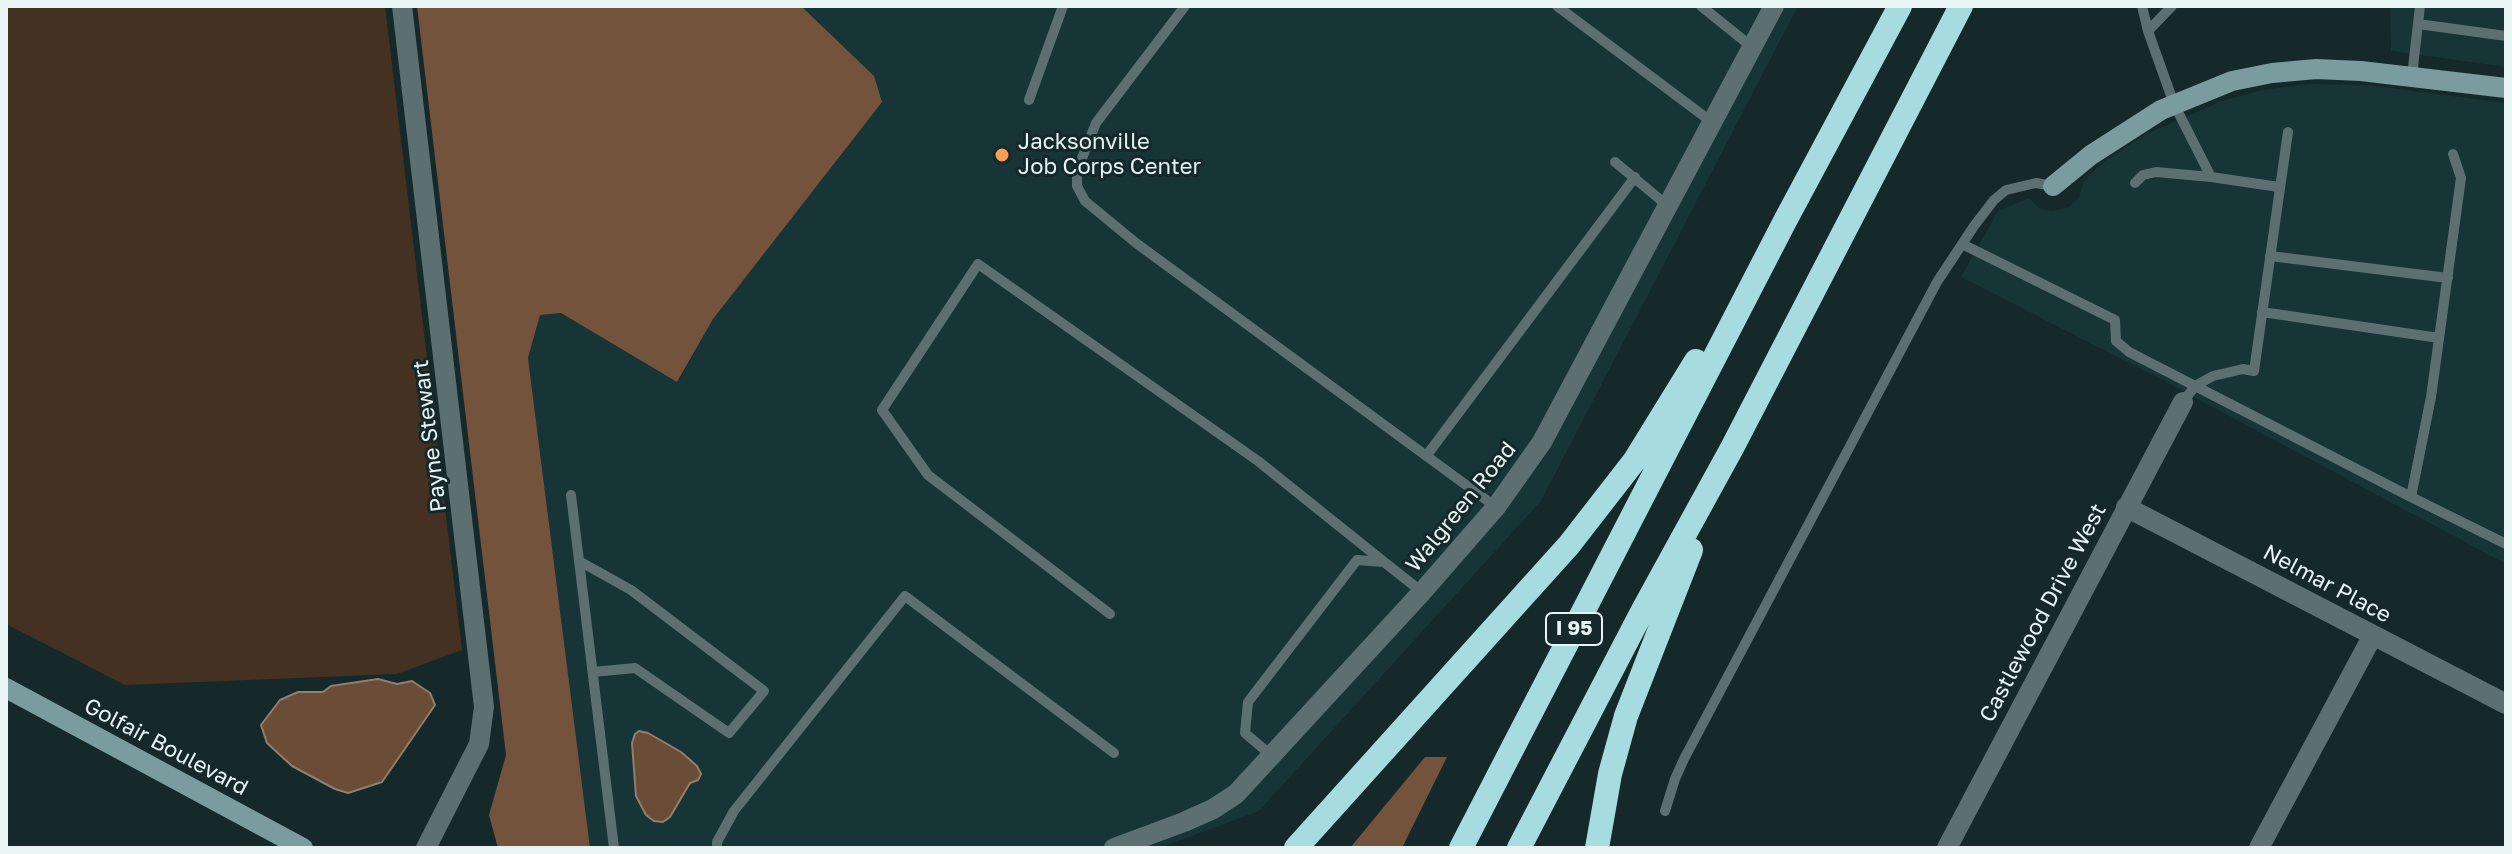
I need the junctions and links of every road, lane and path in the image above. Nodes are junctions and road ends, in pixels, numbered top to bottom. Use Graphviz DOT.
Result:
graph roads {
  1 [pos="402,6"];
  2 [pos="1063,6"];
  3 [pos="1185,6"];
  4 [pos="1557,6"];
  5 [pos="1774,6"];
  6 [pos="1900,6"];
  7 [pos="1961,6"];
  8 [pos="2142,6"];
  9 [pos="2172,6"];
  10 [pos="2420,6"];
  11 [pos="1705,7"];
  12 [pos="2418,24"];
  13 [pos="2148,31"];
  14 [pos="2506,36"];
  15 [pos="1752,47"];
  16 [pos="2412,76"];
  17 [pos="2506,88"];
  18 [pos="1029,100"];
  19 [pos="2174,104"];
  20 [pos="1713,123"];
  21 [pos="2288,132"];
  22 [pos="2453,154"];
  23 [pos="1615,162"];
  24 [pos="1635,177"];
  25 [pos="2211,177"];
  26 [pos="2135,183"];
  27 [pos="2053,186"];
  28 [pos="2279,187"];
  29 [pos="1668,206"];
  30 [pos="1785,221"];
  31 [pos="1962,244"];
  32 [pos="2270,256"];
  33 [pos="2448,278"];
  34 [pos="2262,312"];
  35 [pos="2439,338"];
  36 [pos="2189,394"];
  37 [pos="1732,448"];
  38 [pos="1427,455"];
  39 [pos="571,495"];
  40 [pos="2411,497"];
  41 [pos="1496,507"];
  42 [pos="2126,507"];
  43 [pos="2506,544"];
  44 [pos="579,561"];
  45 [pos="1384,562"];
  46 [pos="1422,592"];
  47 [pos="1110,614"];
  48 [pos="2373,635"];
  49 [pos="593,672"];
  50 [pos="6,688"];
  51 [pos="2506,704"];
  52 [pos="1114,753"];
  53 [pos="1273,757"];
  54 [pos="1665,811"];
  55 [pos="303,848"];
  56 [pos="426,848"];
  57 [pos="614,848"];
  58 [pos="717,848"];
  59 [pos="1114,848"];
  60 [pos="1296,848"];
  61 [pos="1461,848"];
  62 [pos="1519,848"];
  63 [pos="1597,848"];
  64 [pos="1947,848"];
  65 [pos="2259,848"];
  1 -- 56 [label="street, Payne Stewart"];
  2 -- 18 [label="lane"];
  3 -- 38 [label="lane"];
  4 -- 20 [label="lane"];
  5 -- 15 [label="street, Walgreen Road"];
  6 -- 30 [label="highway, I 95"];
  7 -- 37 [label="highway, I 95"];
  8 -- 13 [label="lane"];
  9 -- 13 [label="lane"];
  10 -- 12 [label="lane"];
  11 -- 15 [label="lane"];
  12 -- 14 [label="lane"];
  12 -- 16 [label="lane"];
  13 -- 19 [label="lane"];
  15 -- 20 [label="street, Walgreen Road"];
  16 -- 17 [label="street"];
  16 -- 19 [label="street"];
  19 -- 25 [label="lane"];
  19 -- 27 [label="street"];
  20 -- 29 [label="street, Walgreen Road"];
  21 -- 28 [label="lane"];
  22 -- 33 [label="lane"];
  23 -- 24 [label="lane"];
  24 -- 29 [label="lane"];
  24 -- 38 [label="lane"];
  25 -- 26 [label="lane"];
  25 -- 28 [label="lane"];
  27 -- 31 [label="lane"];
  28 -- 32 [label="lane"];
  29 -- 41 [label="street, Walgreen Road"];
  30 -- 60 [label="highway"];
  30 -- 61 [label="highway, I 95"];
  31 -- 36 [label="lane"];
  31 -- 54 [label="lane"];
  32 -- 33 [label="lane"];
  32 -- 34 [label="lane"];
  33 -- 35 [label="lane"];
  34 -- 35 [label="lane"];
  34 -- 36 [label="lane"];
  35 -- 40 [label="lane"];
  36 -- 40 [label="lane"];
  36 -- 42 [label="street, Castlewood Drive West"];
  37 -- 62 [label="highway, I 95"];
  37 -- 63 [label="highway"];
  38 -- 41 [label="lane"];
  39 -- 44 [label="lane"];
  40 -- 43 [label="lane"];
  41 -- 46 [label="street, Walgreen Road"];
  42 -- 48 [label="street, Nelmar Place"];
  42 -- 64 [label="street, Castlewood Drive West"];
  44 -- 49 [label="lane"];
  44 -- 49 [label="lane"];
  45 -- 46 [label="lane"];
  45 -- 47 [label="lane"];
  45 -- 53 [label="lane"];
  46 -- 53 [label="street, Walgreen Road"];
  48 -- 51 [label="street, Nelmar Place"];
  48 -- 65 [label="street"];
  49 -- 57 [label="lane"];
  50 -- 55 [label="street, Golfair Boulevard"];
  52 -- 58 [label="lane"];
  53 -- 59 [label="street, Walgreen Road"];
}
